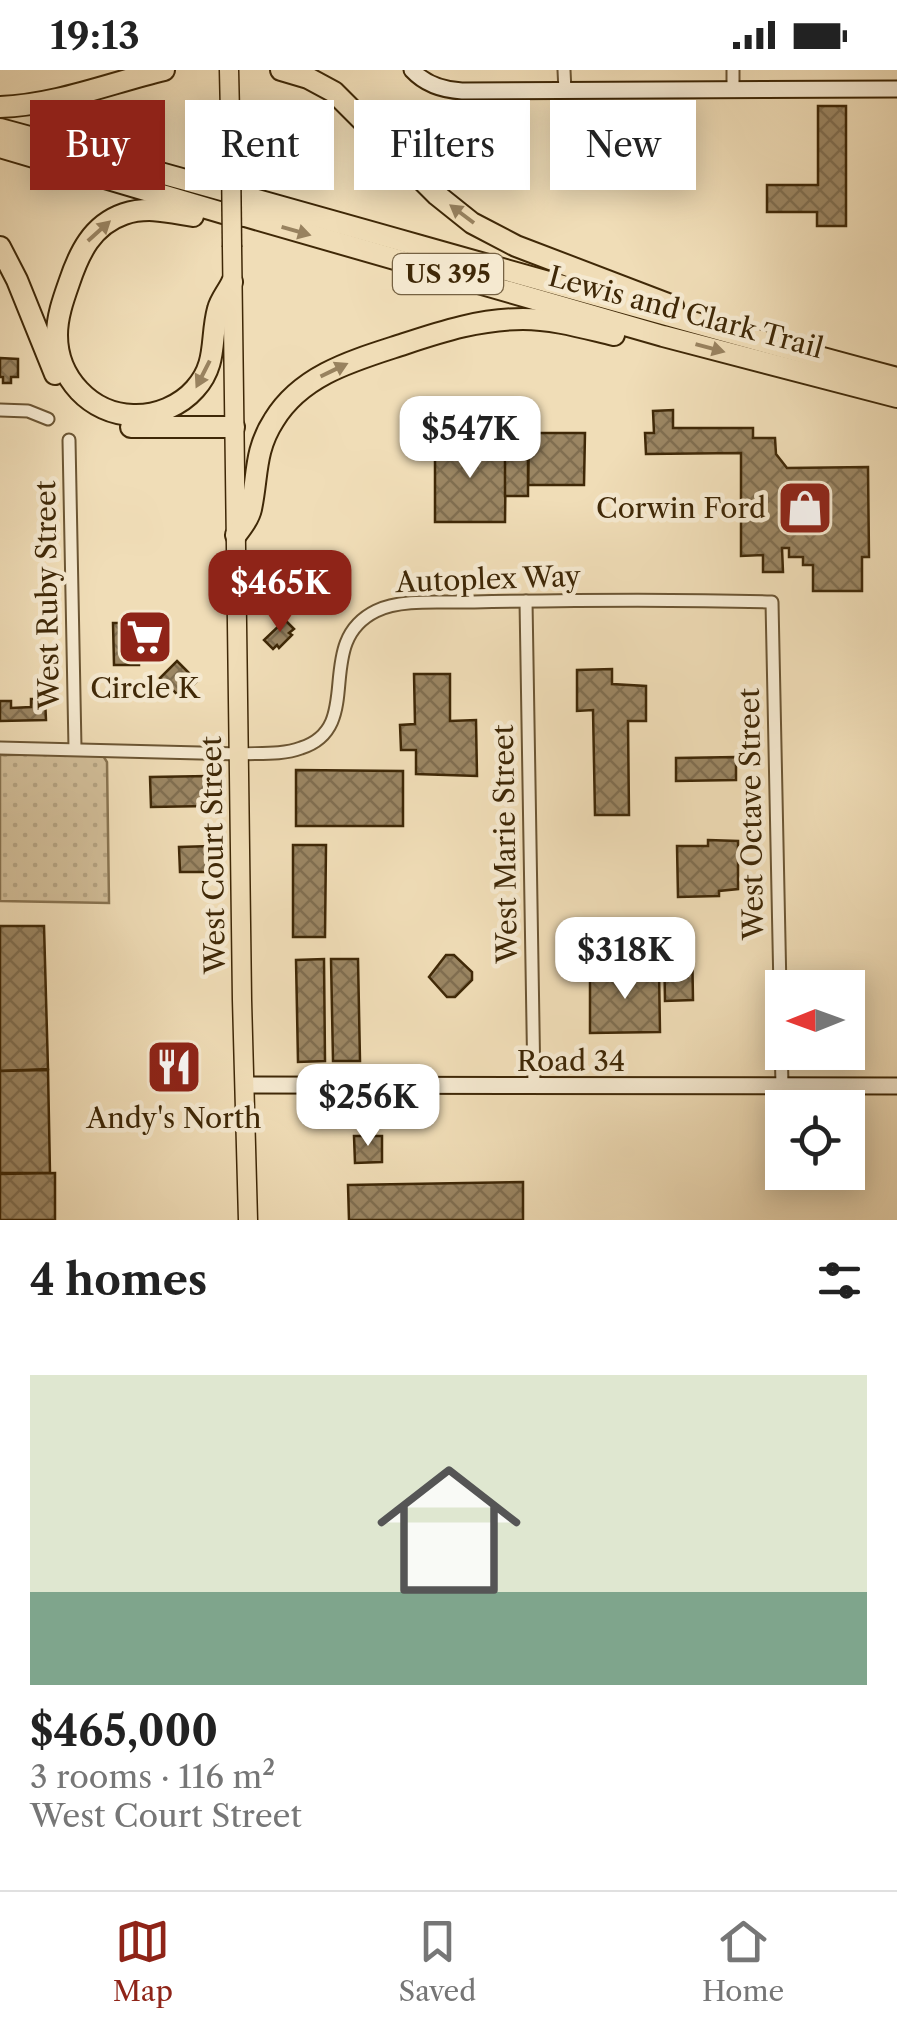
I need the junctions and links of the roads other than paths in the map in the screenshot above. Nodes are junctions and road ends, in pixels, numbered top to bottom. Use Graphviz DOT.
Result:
graph roads {
  1 [pos="164,70"];
  2 [pos="229,70"];
  3 [pos="281,70"];
  4 [pos="564,70"];
  5 [pos="733,70"];
  6 [pos="417,75"];
  7 [pos="565,90"];
  8 [pos="733,90"];
  9 [pos="897,90"];
  10 [pos="0,107"];
  11 [pos="0,128"];
  12 [pos="0,148"];
  13 [pos="223,213"];
  14 [pos="0,247"];
  15 [pos="232,282"];
  16 [pos="708,328"];
  17 [pos="663,336"];
  18 [pos="897,378"];
  19 [pos="897,398"];
  20 [pos="0,410"];
  21 [pos="48,419"];
  22 [pos="234,426"];
  23 [pos="69,440"];
  24 [pos="236,535"];
  25 [pos="526,601"];
  26 [pos="772,602"];
  27 [pos="0,748"];
  28 [pos="74,748"];
  29 [pos="240,754"];
  30 [pos="246,1085"];
  31 [pos="534,1086"];
  32 [pos="782,1086"];
  33 [pos="897,1086"];
  34 [pos="248,1220"];
  1 -- 10 [label="highway"];
  2 -- 15 [label="main road, West Court Street, bridge"];
  16 -- 3 [label="highway, one-way"];
  4 -- 7 [label="street"];
  5 -- 8 [label="street"];
  6 -- 7 [label="street"];
  7 -- 8 [label="street"];
  8 -- 9 [label="street"];
  11 -- 16 [label="highway, Lewis and Clark Trail / US 395"];
  12 -- 13 [label="highway, Lewis and Clark Trail / US 395"];
  15 -- 13 [label="highway, one-way"];
  13 -- 17 [label="highway, Lewis and Clark Trail / US 395, one-way"];
  14 -- 22 [label="highway"];
  15 -- 22 [label="main road, West Court Street"];
  16 -- 18 [label="highway, Lewis and Clark Trail / US 395"];
  17 -- 19 [label="highway, Lewis and Clark Trail / US 395, one-way"];
  24 -- 17 [label="highway, one-way"];
  20 -- 21 [label="street"];
  22 -- 24 [label="main road, West Court Street"];
  23 -- 28 [label="street, West Ruby Street"];
  24 -- 29 [label="main road, West Court Street"];
  25 -- 26 [label="street, Autoplex Way"];
  25 -- 29 [label="street, Autoplex Way"];
  25 -- 31 [label="street, West Marie Street"];
  26 -- 32 [label="street, West Octave Street"];
  27 -- 28 [label="street, Autoplex Way"];
  28 -- 29 [label="street, Autoplex Way"];
  29 -- 30 [label="main road, West Court Street"];
  30 -- 31 [label="street, Road 34"];
  30 -- 34 [label="main road, West Court Street"];
  31 -- 32 [label="street, Road 34"];
  32 -- 33 [label="street, Road 34"];
}
